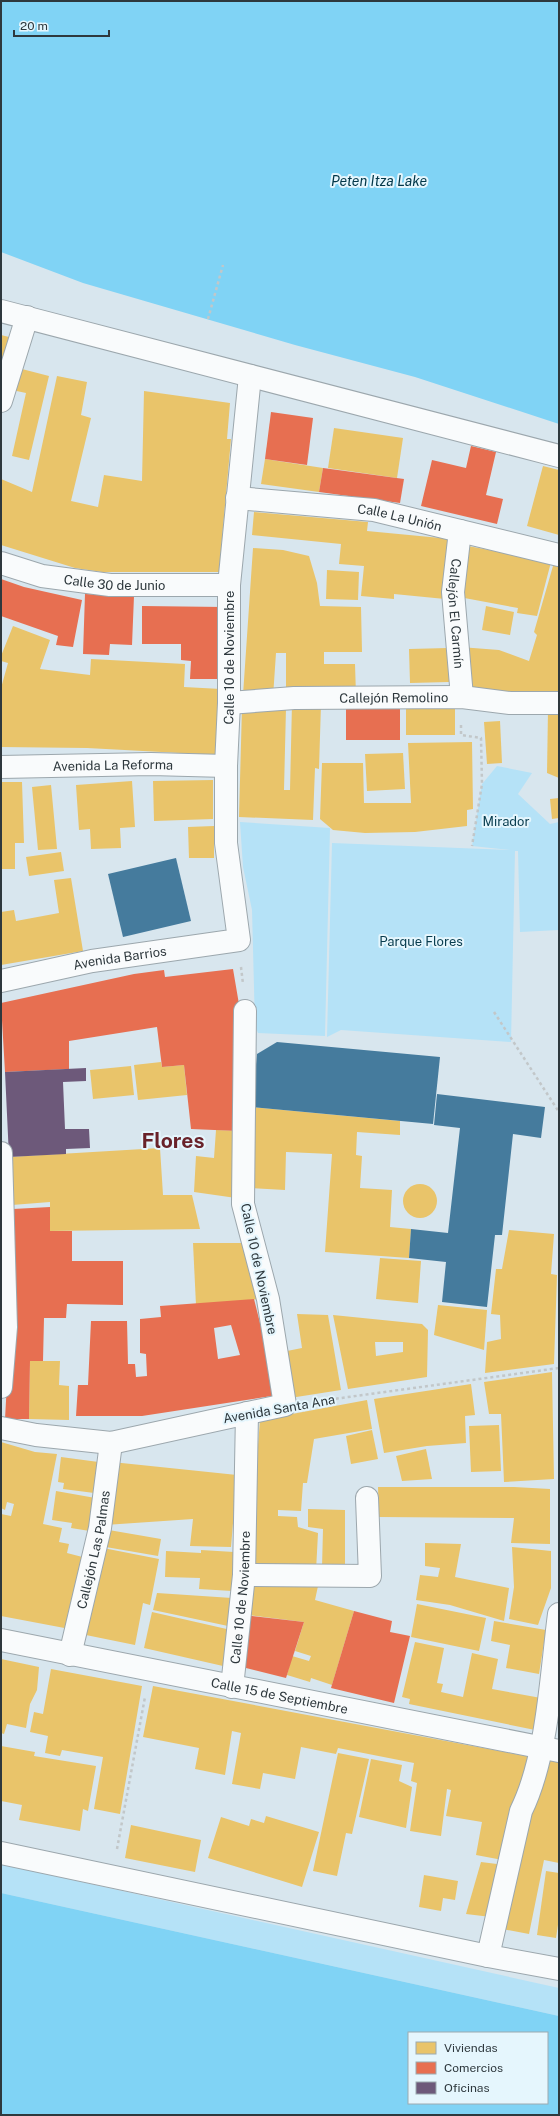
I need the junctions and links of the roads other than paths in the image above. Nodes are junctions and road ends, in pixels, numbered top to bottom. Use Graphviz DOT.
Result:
graph roads {
  1 [pos="1,311"];
  2 [pos="27,317"];
  3 [pos="250,376"];
  4 [pos="1,401"];
  5 [pos="559,456"];
  6 [pos="237,498"];
  7 [pos="460,531"];
  8 [pos="559,555"];
  9 [pos="1,563"];
  10 [pos="230,585"];
  11 [pos="462,697"];
  12 [pos="229,703"];
  13 [pos="559,703"];
  14 [pos="226,766"];
  15 [pos="1,767"];
  16 [pos="238,940"];
  17 [pos="1,981"];
  18 [pos="245,1011"];
  19 [pos="1,1153"];
  20 [pos="1,1387"];
  21 [pos="286,1406"];
  22 [pos="247,1413"];
  23 [pos="1,1428"];
  24 [pos="111,1442"];
  25 [pos="367,1498"];
  26 [pos="244,1575"];
  27 [pos="559,1614"];
  28 [pos="1,1640"];
  29 [pos="70,1655"];
  30 [pos="232,1687"];
  31 [pos="550,1749"];
  32 [pos="1,1853"];
  33 [pos="488,1956"];
  34 [pos="559,1969"];
  1 -- 2 [label="street"];
  2 -- 3 [label="street"];
  2 -- 4 [label="street"];
  3 -- 5 [label="street"];
  3 -- 6 [label="street, Calle 10 de Noviembre"];
  6 -- 7 [label="street, Calle La Unión"];
  6 -- 10 [label="street, Calle 10 de Noviembre"];
  7 -- 8 [label="street, Calle La Unión"];
  7 -- 11 [label="street, Callejón El Carmín"];
  9 -- 10 [label="street, Calle 30 de Junio"];
  10 -- 12 [label="street, Calle 10 de Noviembre"];
  11 -- 12 [label="street, Callejón Remolino"];
  11 -- 13 [label="street, Callejón Remolino"];
  12 -- 14 [label="street, Calle 10 de Noviembre"];
  14 -- 15 [label="street, Avenida La Reforma"];
  14 -- 16 [label="street, Calle 10 de Noviembre"];
  16 -- 17 [label="street, Avenida Barrios"];
  18 -- 21 [label="street, Calle 10 de Noviembre"];
  19 -- 20 [label="street"];
  21 -- 22 [label="street, Avenida Santa Ana"];
  22 -- 24 [label="street, Avenida Santa Ana"];
  22 -- 26 [label="street, Calle 10 de Noviembre"];
  23 -- 24 [label="street, Avenida Santa Ana"];
  24 -- 29 [label="street, Callejón Las Palmas"];
  25 -- 26 [label="street"];
  26 -- 30 [label="street, Calle 10 de Noviembre"];
  27 -- 31 [label="street"];
  28 -- 29 [label="street, Calle 15 de Septiembre"];
  29 -- 30 [label="street, Calle 15 de Septiembre"];
  30 -- 31 [label="street, Calle 15 de Septiembre"];
  31 -- 33 [label="street"];
  32 -- 33 [label="street"];
  33 -- 34 [label="street"];
}
